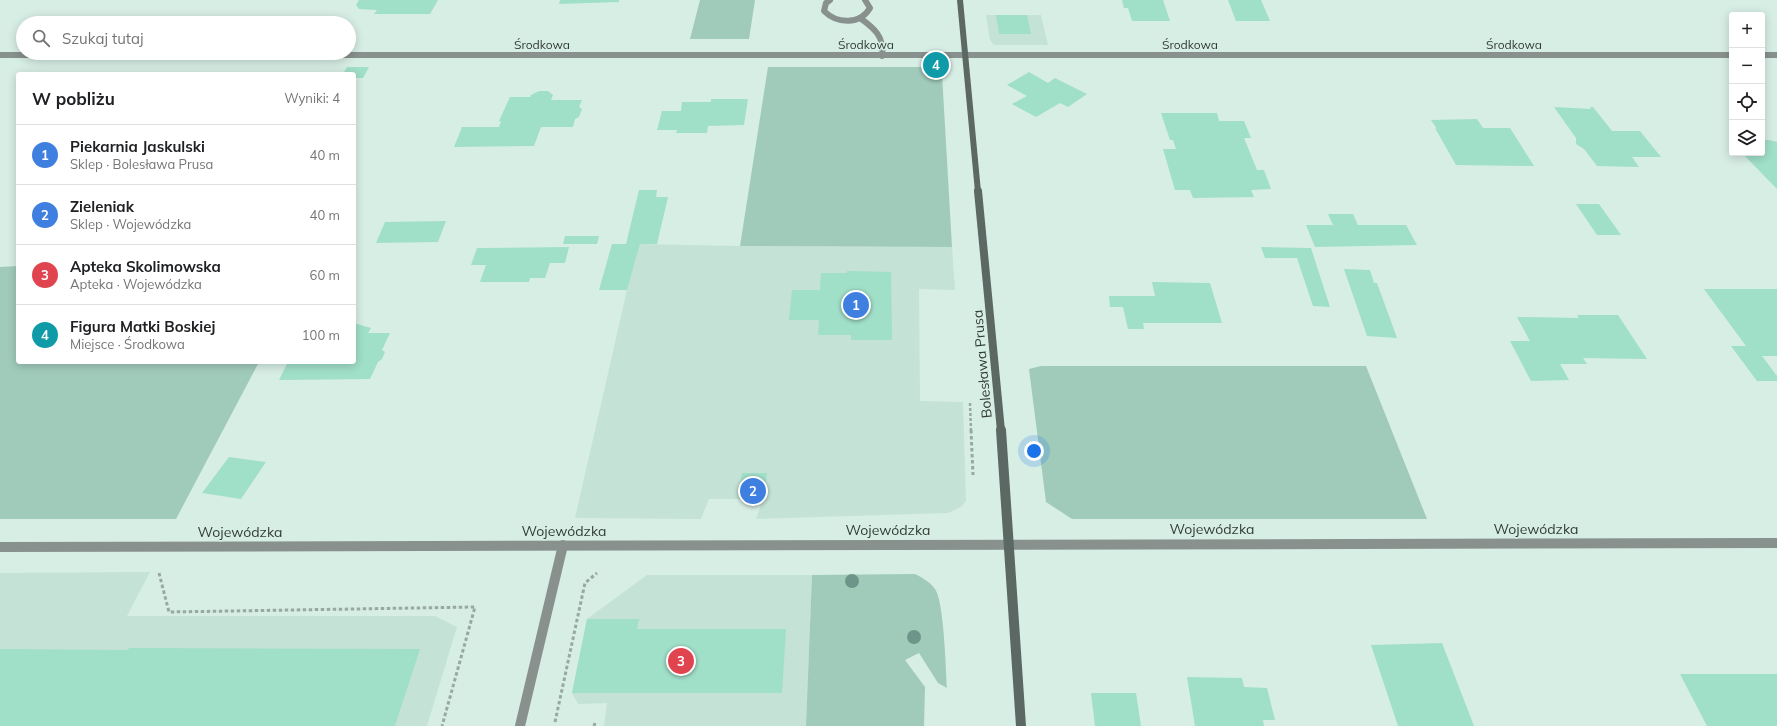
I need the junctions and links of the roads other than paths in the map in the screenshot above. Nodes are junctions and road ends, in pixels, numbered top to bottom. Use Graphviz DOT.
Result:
graph roads {
  1 [pos="830,0"];
  2 [pos="865,0"];
  3 [pos="960,0"];
  4 [pos="860,18"];
  5 [pos="0,55"];
  6 [pos="16,55"];
  7 [pos="356,55"];
  8 [pos="965,55"];
  9 [pos="1729,55"];
  10 [pos="1765,55"];
  11 [pos="1777,55"];
  12 [pos="882,56"];
  13 [pos="1777,543"];
  14 [pos="1011,544"];
  15 [pos="563,545"];
  16 [pos="0,547"];
  17 [pos="520,726"];
  18 [pos="1021,726"];
  1 -- 4 [label="street"];
  2 -- 4 [label="street"];
  3 -- 8 [label="street, Bolesława Prusa"];
  4 -- 12 [label="street"];
  5 -- 6 [label="street, Środkowa"];
  7 -- 12 [label="street, Środkowa"];
  8 -- 9 [label="street, Środkowa"];
  8 -- 12 [label="street, Środkowa"];
  8 -- 14 [label="street, Bolesława Prusa"];
  10 -- 11 [label="street"];
  13 -- 14 [label="street, Wojewódzka"];
  14 -- 15 [label="street, Wojewódzka"];
  14 -- 18 [label="street, Bolesława Prusa"];
  15 -- 16 [label="street, Wojewódzka"];
  15 -- 17 [label="street"];
}
